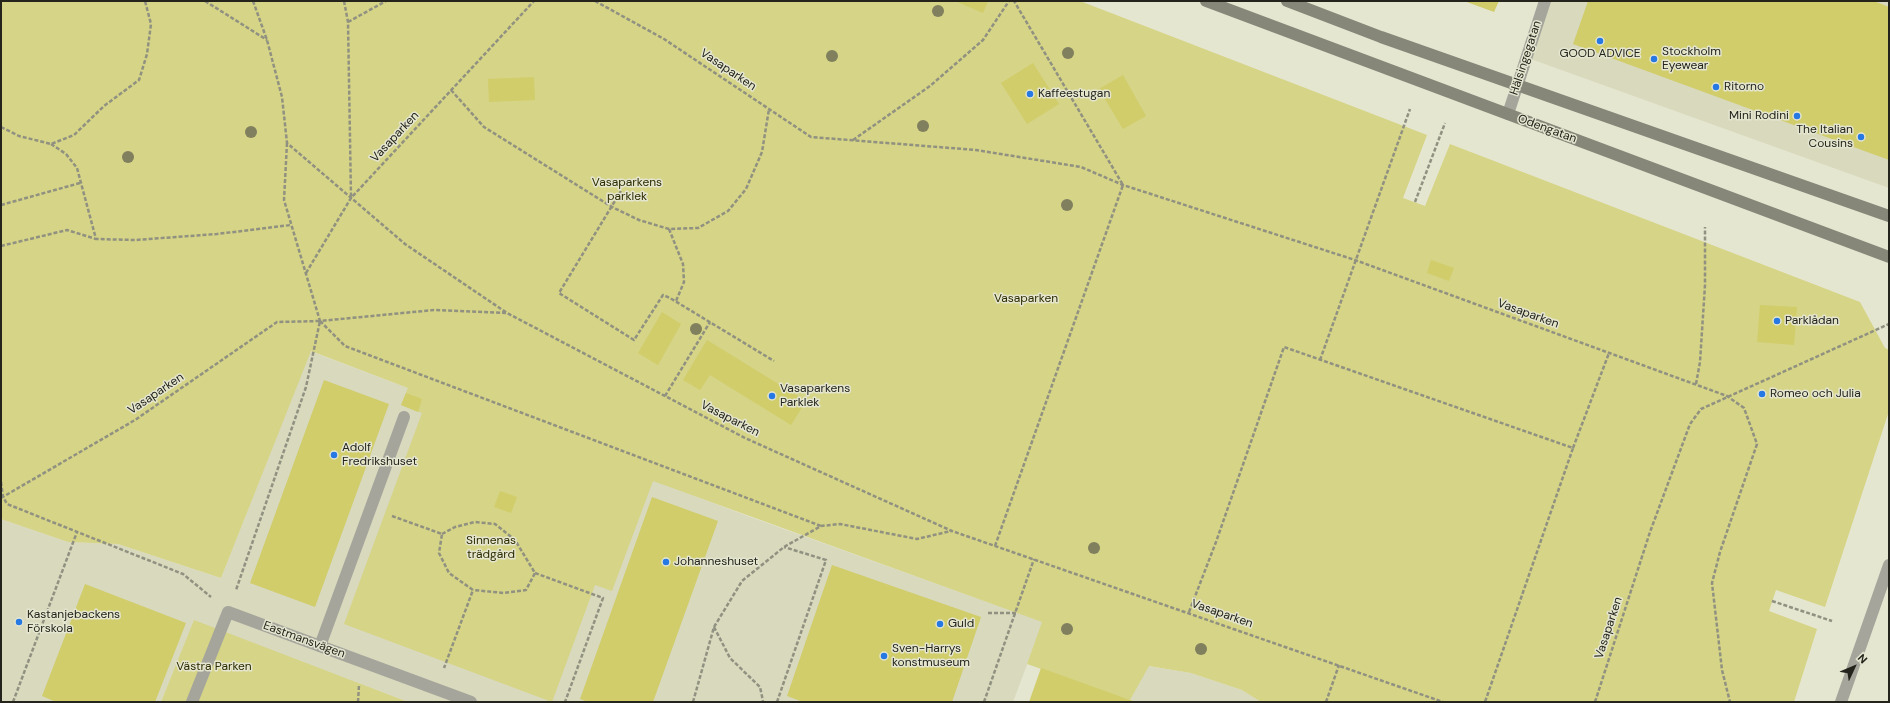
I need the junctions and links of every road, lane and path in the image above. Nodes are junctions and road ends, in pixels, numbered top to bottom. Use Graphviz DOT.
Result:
graph roads {
  1 [pos="145,1"];
  2 [pos="205,1"];
  3 [pos="253,1"];
  4 [pos="344,1"];
  5 [pos="386,1"];
  6 [pos="534,1"];
  7 [pos="595,1"];
  8 [pos="1009,1"];
  9 [pos="1014,1"];
  10 [pos="1206,1"];
  11 [pos="1287,1"];
  12 [pos="1545,1"];
  13 [pos="348,22"];
  14 [pos="267,40"];
  15 [pos="1517,85"];
  16 [pos="451,90"];
  17 [pos="769,109"];
  18 [pos="1410,109"];
  19 [pos="1508,114"];
  20 [pos="1445,123"];
  21 [pos="1,126"];
  22 [pos="853,140"];
  23 [pos="287,143"];
  24 [pos="51,144"];
  25 [pos="80,183"];
  26 [pos="1123,185"];
  27 [pos="621,191"];
  28 [pos="351,198"];
  29 [pos="1415,202"];
  30 [pos="1,205"];
  31 [pos="612,207"];
  32 [pos="1889,216"];
  33 [pos="291,225"];
  34 [pos="1705,227"];
  35 [pos="669,229"];
  36 [pos="96,239"];
  37 [pos="1,246"];
  38 [pos="1889,257"];
  39 [pos="1355,260"];
  40 [pos="306,273"];
  41 [pos="676,301"];
  42 [pos="507,313"];
  43 [pos="320,321"];
  44 [pos="710,322"];
  45 [pos="1889,324"];
  46 [pos="1610,353"];
  47 [pos="1320,360"];
  48 [pos="774,361"];
  49 [pos="1696,384"];
  50 [pos="665,396"];
  51 [pos="1727,396"];
  52 [pos="404,417"];
  53 [pos="1573,448"];
  54 [pos="1,482"];
  55 [pos="2,497"];
  56 [pos="370,509"];
  57 [pos="821,526"];
  58 [pos="952,531"];
  59 [pos="77,532"];
  60 [pos="442,534"];
  61 [pos="995,546"];
  62 [pos="784,547"];
  63 [pos="1034,559"];
  64 [pos="1889,565"];
  65 [pos="536,573"];
  66 [pos="473,590"];
  67 [pos="1772,601"];
  68 [pos="228,612"];
  69 [pos="1189,612"];
  70 [pos="988,613"];
  71 [pos="1016,613"];
  72 [pos="1832,621"];
  73 [pos="714,627"];
  74 [pos="320,646"];
  75 [pos="1338,665"];
  76 [pos="436,689"];
  77 [pos="763,701"];
  78 [pos="13,702"];
  79 [pos="192,702"];
  80 [pos="471,702"];
  81 [pos="565,702"];
  82 [pos="693,702"];
  83 [pos="776,702"];
  84 [pos="984,702"];
  85 [pos="1326,702"];
  86 [pos="1443,702"];
  87 [pos="1485,702"];
  88 [pos="1595,702"];
  89 [pos="1730,702"];
  90 [pos="1841,702"];
  1 -- 24 [label="path"];
  2 -- 14 [label="path"];
  3 -- 14 [label="path"];
  4 -- 13 [label="path, Vasaparken"];
  5 -- 13 [label="path"];
  6 -- 16 [label="path, Vasaparken"];
  7 -- 17 [label="path, Vasaparken"];
  8 -- 22 [label="path"];
  9 -- 26 [label="path"];
  10 -- 19 [label="main road, Odengatan"];
  11 -- 15 [label="main road"];
  12 -- 15 [label="street, Hälsingegatan"];
  13 -- 28 [label="path, Vasaparken"];
  14 -- 23 [label="path"];
  15 -- 19 [label="street, Hälsingegatan"];
  15 -- 32 [label="main road"];
  16 -- 28 [label="path, Vasaparken"];
  16 -- 31 [label="path"];
  17 -- 22 [label="path, Vasaparken"];
  17 -- 35 [label="path"];
  18 -- 39 [label="path"];
  19 -- 38 [label="main road, Odengatan"];
  20 -- 29 [label="path"];
  21 -- 24 [label="path"];
  22 -- 26 [label="path, Vasaparken"];
  23 -- 28 [label="path, Vasaparken"];
  23 -- 33 [label="path"];
  24 -- 25 [label="path"];
  25 -- 30 [label="path"];
  25 -- 36 [label="path"];
  26 -- 39 [label="path, Vasaparken"];
  26 -- 61 [label="path"];
  27 -- 31 [label="path"];
  28 -- 40 [label="path, Vasaparken"];
  28 -- 42 [label="path, Vasaparken"];
  31 -- 35 [label="path"];
  31 -- 41 [label="path"];
  33 -- 36 [label="path"];
  33 -- 40 [label="path"];
  34 -- 49 [label="path"];
  35 -- 41 [label="path"];
  36 -- 37 [label="path"];
  39 -- 46 [label="path, Vasaparken"];
  39 -- 47 [label="path"];
  40 -- 43 [label="path"];
  41 -- 44 [label="path"];
  42 -- 43 [label="path, Vasaparken"];
  42 -- 50 [label="path, Vasaparken"];
  43 -- 55 [label="path, Vasaparken"];
  43 -- 57 [label="path"];
  43 -- 68 [label="path"];
  44 -- 48 [label="path"];
  44 -- 50 [label="path"];
  45 -- 51 [label="path, Vasaparken"];
  46 -- 49 [label="path, Vasaparken"];
  46 -- 53 [label="path"];
  47 -- 53 [label="path"];
  47 -- 69 [label="path"];
  49 -- 51 [label="path, Vasaparken"];
  50 -- 58 [label="path, Vasaparken"];
  51 -- 88 [label="path, Vasaparken"];
  51 -- 89 [label="path, Vasaparken"];
  52 -- 56 [label="street"];
  53 -- 87 [label="path"];
  54 -- 55 [label="path"];
  55 -- 59 [label="path"];
  56 -- 60 [label="path"];
  56 -- 74 [label="street"];
  57 -- 58 [label="path"];
  57 -- 62 [label="path"];
  58 -- 61 [label="path, Vasaparken"];
  59 -- 68 [label="path"];
  59 -- 78 [label="path"];
  60 -- 65 [label="path"];
  60 -- 66 [label="path"];
  61 -- 63 [label="path, Vasaparken"];
  62 -- 73 [label="path"];
  62 -- 83 [label="path"];
  63 -- 69 [label="path, Vasaparken"];
  63 -- 71 [label="path"];
  64 -- 90 [label="street"];
  65 -- 66 [label="path"];
  65 -- 81 [label="path"];
  66 -- 76 [label="path"];
  67 -- 72 [label="path"];
  68 -- 74 [label="street, Eastmansvägen"];
  68 -- 79 [label="street"];
  69 -- 75 [label="path, Vasaparken"];
  70 -- 71 [label="path"];
  71 -- 84 [label="path"];
  73 -- 77 [label="path"];
  73 -- 82 [label="path"];
  74 -- 76 [label="street, Eastmansvägen"];
  75 -- 85 [label="path"];
  75 -- 86 [label="path, Vasaparken"];
  76 -- 80 [label="street, Eastmansvägen"];
}
